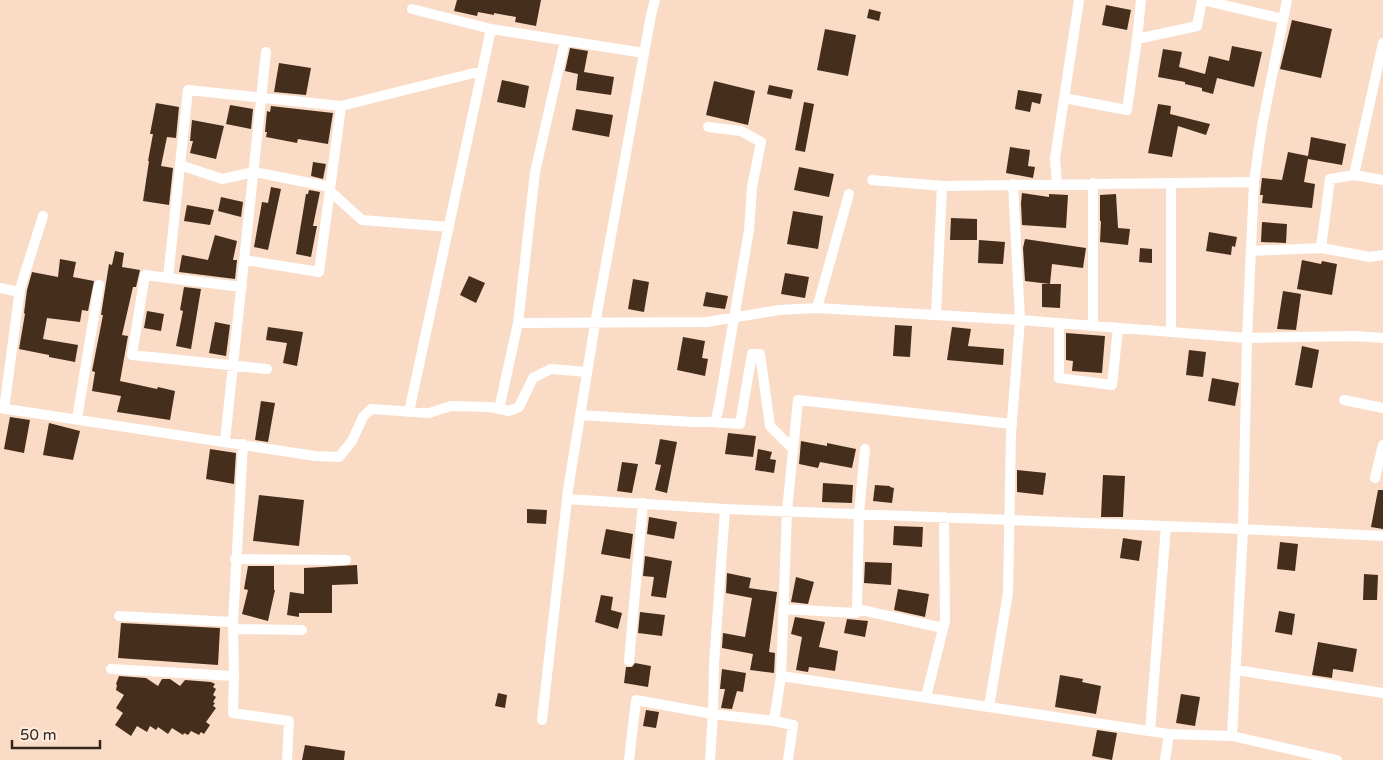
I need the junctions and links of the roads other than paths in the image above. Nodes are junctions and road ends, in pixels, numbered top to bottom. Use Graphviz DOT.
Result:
graph roads {
  1 [pos="655,0"];
  2 [pos="1079,0"];
  3 [pos="1141,0"];
  4 [pos="1202,0"];
  5 [pos="1287,0"];
  6 [pos="412,10"];
  7 [pos="1283,19"];
  8 [pos="491,29"];
  9 [pos="1137,38"];
  10 [pos="565,41"];
  11 [pos="1383,43"];
  12 [pos="266,52"];
  13 [pos="644,53"];
  14 [pos="482,71"];
  15 [pos="262,98"];
  16 [pos="1064,98"];
  17 [pos="341,106"];
  18 [pos="708,126"];
  19 [pos="180,165"];
  20 [pos="254,172"];
  21 [pos="1354,176"];
  22 [pos="872,180"];
  23 [pos="1383,180"];
  24 [pos="1254,182"];
  25 [pos="1172,183"];
  26 [pos="1013,184"];
  27 [pos="1057,184"];
  28 [pos="1093,184"];
  29 [pos="942,186"];
  30 [pos="330,189"];
  31 [pos="849,194"];
  32 [pos="43,216"];
  33 [pos="449,227"];
  34 [pos="1320,248"];
  35 [pos="1251,251"];
  36 [pos="1383,255"];
  37 [pos="245,260"];
  38 [pos="168,278"];
  39 [pos="99,284"];
  40 [pos="242,287"];
  41 [pos="0,288"];
  42 [pos="19,292"];
  43 [pos="817,308"];
  44 [pos="936,315"];
  45 [pos="735,318"];
  46 [pos="1020,320"];
  47 [pos="518,323"];
  48 [pos="1059,323"];
  49 [pos="595,324"];
  50 [pos="1094,326"];
  51 [pos="1118,328"];
  52 [pos="1171,332"];
  53 [pos="1247,338"];
  54 [pos="1383,338"];
  55 [pos="234,366"];
  56 [pos="267,370"];
  57 [pos="587,372"];
  58 [pos="1344,400"];
  59 [pos="2,408"];
  60 [pos="1383,408"];
  61 [pos="499,409"];
  62 [pos="409,412"];
  63 [pos="580,415"];
  64 [pos="78,418"];
  65 [pos="713,422"];
  66 [pos="1012,424"];
  67 [pos="225,441"];
  68 [pos="243,444"];
  69 [pos="1383,444"];
  70 [pos="793,449"];
  71 [pos="865,449"];
  72 [pos="1375,478"];
  73 [pos="567,499"];
  74 [pos="643,503"];
  75 [pos="725,509"];
  76 [pos="787,511"];
  77 [pos="859,514"];
  78 [pos="944,517"];
  79 [pos="1011,520"];
  80 [pos="1166,526"];
  81 [pos="1243,529"];
  82 [pos="1383,536"];
  83 [pos="235,559"];
  84 [pos="346,560"];
  85 [pos="783,609"];
  86 [pos="857,609"];
  87 [pos="119,616"];
  88 [pos="233,625"];
  89 [pos="943,628"];
  90 [pos="302,630"];
  91 [pos="629,662"];
  92 [pos="111,669"];
  93 [pos="1236,670"];
  94 [pos="234,676"];
  95 [pos="781,676"];
  96 [pos="1383,692"];
  97 [pos="926,698"];
  98 [pos="989,707"];
  99 [pos="714,714"];
  100 [pos="542,720"];
  101 [pos="774,721"];
  102 [pos="1150,731"];
  103 [pos="1169,734"];
  104 [pos="1232,736"];
  105 [pos="287,760"];
  106 [pos="629,760"];
  107 [pos="710,760"];
  108 [pos="788,760"];
  109 [pos="1165,760"];
  110 [pos="1337,760"];
  1 -- 13 [label="street"];
  2 -- 16 [label="street"];
  3 -- 9 [label="street"];
  4 -- 7 [label="street"];
  4 -- 9 [label="street"];
  5 -- 7 [label="street"];
  6 -- 8 [label="street"];
  7 -- 24 [label="street"];
  8 -- 10 [label="street"];
  8 -- 14 [label="street"];
  9 -- 16 [label="street"];
  10 -- 13 [label="street"];
  10 -- 47 [label="street"];
  11 -- 21 [label="street"];
  12 -- 15 [label="street"];
  13 -- 49 [label="street"];
  14 -- 17 [label="street"];
  14 -- 33 [label="street"];
  15 -- 17 [label="street"];
  15 -- 19 [label="street"];
  15 -- 20 [label="street"];
  16 -- 27 [label="street"];
  17 -- 30 [label="street"];
  18 -- 45 [label="street"];
  19 -- 20 [label="street"];
  19 -- 38 [label="street"];
  20 -- 30 [label="street"];
  20 -- 37 [label="street"];
  21 -- 23 [label="street"];
  21 -- 34 [label="street"];
  22 -- 29 [label="street"];
  24 -- 25 [label="street"];
  24 -- 35 [label="street"];
  25 -- 28 [label="street"];
  25 -- 52 [label="street"];
  26 -- 27 [label="street"];
  26 -- 29 [label="street"];
  26 -- 46 [label="street"];
  27 -- 28 [label="street"];
  28 -- 50 [label="street"];
  29 -- 44 [label="street"];
  30 -- 33 [label="street"];
  30 -- 37 [label="street"];
  31 -- 43 [label="street"];
  32 -- 42 [label="street"];
  33 -- 62 [label="street"];
  34 -- 35 [label="street"];
  34 -- 36 [label="street"];
  35 -- 53 [label="street"];
  37 -- 40 [label="street"];
  38 -- 40 [label="street"];
  38 -- 55 [label="street"];
  39 -- 64 [label="street"];
  40 -- 55 [label="street"];
  41 -- 42 [label="street"];
  42 -- 59 [label="street"];
  43 -- 44 [label="street"];
  43 -- 45 [label="street"];
  44 -- 46 [label="street"];
  45 -- 49 [label="street"];
  45 -- 65 [label="street"];
  46 -- 48 [label="street"];
  46 -- 66 [label="street"];
  47 -- 49 [label="street"];
  47 -- 61 [label="street"];
  48 -- 50 [label="street"];
  48 -- 51 [label="street"];
  49 -- 57 [label="street"];
  50 -- 51 [label="street"];
  51 -- 52 [label="street"];
  52 -- 53 [label="street"];
  53 -- 54 [label="street"];
  53 -- 81 [label="street"];
  55 -- 56 [label="street"];
  55 -- 67 [label="street"];
  57 -- 61 [label="street"];
  57 -- 63 [label="street"];
  58 -- 60 [label="street"];
  59 -- 64 [label="street"];
  61 -- 62 [label="street"];
  62 -- 68 [label="street"];
  63 -- 65 [label="street"];
  63 -- 73 [label="street"];
  64 -- 67 [label="street"];
  65 -- 70 [label="street"];
  66 -- 70 [label="street"];
  66 -- 79 [label="street"];
  67 -- 68 [label="street"];
  68 -- 83 [label="street"];
  69 -- 72 [label="street"];
  70 -- 76 [label="street"];
  71 -- 77 [label="street"];
  73 -- 74 [label="street"];
  73 -- 100 [label="street"];
  74 -- 75 [label="street"];
  74 -- 91 [label="street"];
  75 -- 76 [label="street"];
  75 -- 99 [label="street"];
  76 -- 77 [label="street"];
  76 -- 85 [label="street"];
  77 -- 78 [label="street"];
  77 -- 86 [label="street"];
  78 -- 79 [label="street"];
  78 -- 89 [label="street"];
  79 -- 80 [label="street"];
  79 -- 98 [label="street"];
  80 -- 81 [label="street"];
  80 -- 102 [label="street"];
  81 -- 82 [label="street"];
  81 -- 93 [label="street"];
  83 -- 84 [label="street"];
  83 -- 88 [label="street"];
  85 -- 86 [label="street"];
  85 -- 95 [label="street"];
  86 -- 89 [label="street"];
  87 -- 88 [label="street"];
  88 -- 90 [label="street"];
  88 -- 94 [label="street"];
  89 -- 97 [label="street"];
  92 -- 94 [label="street"];
  93 -- 96 [label="street"];
  93 -- 104 [label="street"];
  94 -- 105 [label="street"];
  95 -- 97 [label="street"];
  95 -- 101 [label="street"];
  97 -- 98 [label="street"];
  98 -- 102 [label="street"];
  99 -- 101 [label="street"];
  99 -- 106 [label="street"];
  99 -- 107 [label="street"];
  101 -- 108 [label="street"];
  102 -- 103 [label="street"];
  103 -- 104 [label="street"];
  103 -- 109 [label="street"];
  104 -- 110 [label="street"];
}
